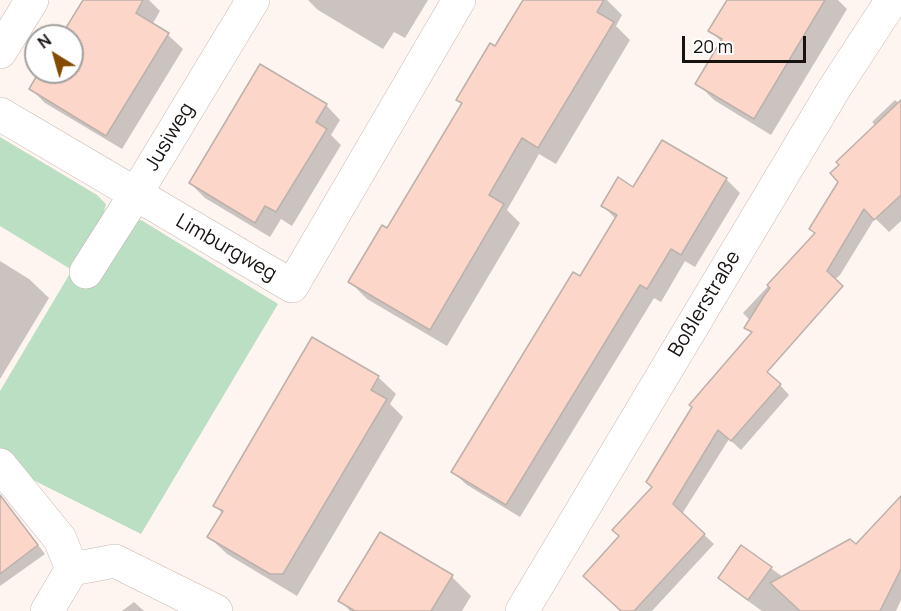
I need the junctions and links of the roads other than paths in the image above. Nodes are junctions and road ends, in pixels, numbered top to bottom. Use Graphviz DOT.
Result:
graph roads {
  1 [pos="32,0"];
  2 [pos="253,0"];
  3 [pos="459,0"];
  4 [pos="892,0"];
  5 [pos="0,52"];
  6 [pos="0,114"];
  7 [pos="135,195"];
  8 [pos="86,272"];
  9 [pos="0,465"];
  10 [pos="72,569"];
  11 [pos="47,611"];
  12 [pos="216,611"];
  13 [pos="522,611"];
  1 -- 5 [label="street"];
  2 -- 7 [label="street, Jusiweg"];
  3 -- 7 [label="street, Limburgweg"];
  4 -- 13 [label="street, Boßlerstraße"];
  6 -- 7 [label="street, Limburgweg"];
  7 -- 8 [label="street, Jusiweg"];
  9 -- 10 [label="street"];
  10 -- 11 [label="street"];
  10 -- 12 [label="street"];
}
